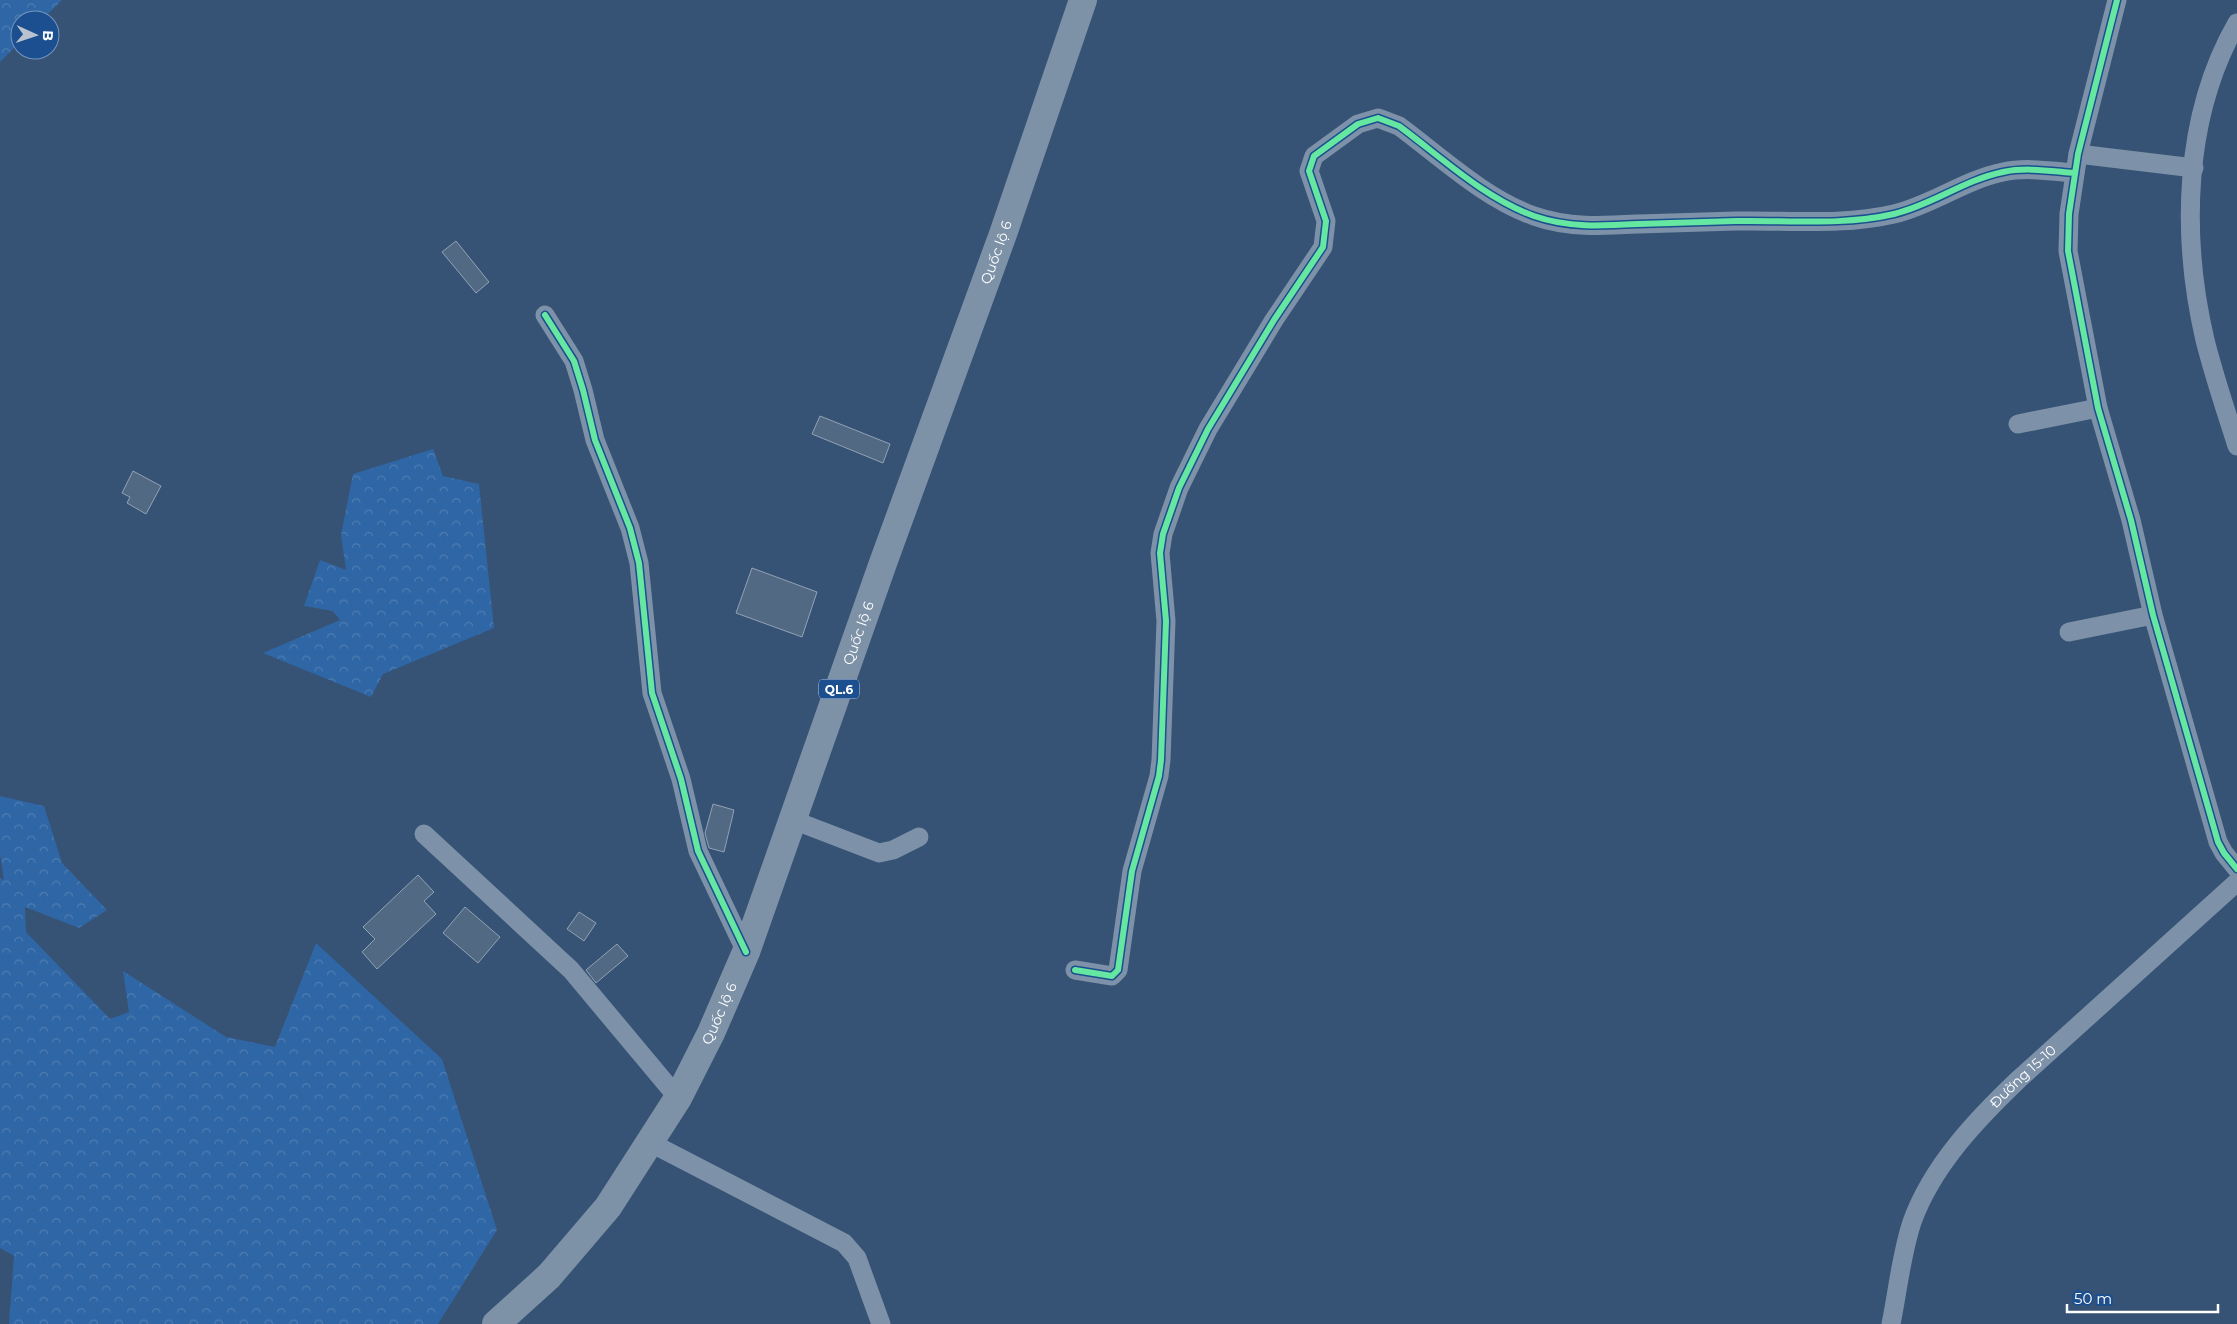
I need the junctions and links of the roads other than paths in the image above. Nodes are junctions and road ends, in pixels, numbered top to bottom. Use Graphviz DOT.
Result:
graph roads {
  1 [pos="1083,0"];
  2 [pos="2117,0"];
  3 [pos="2237,23"];
  4 [pos="2078,154"];
  5 [pos="2194,168"];
  6 [pos="2074,173"];
  7 [pos="545,315"];
  8 [pos="2098,408"];
  9 [pos="2018,424"];
  10 [pos="2237,446"];
  11 [pos="2153,615"];
  12 [pos="2069,632"];
  13 [pos="793,820"];
  14 [pos="424,834"];
  15 [pos="919,837"];
  16 [pos="2237,869"];
  17 [pos="2237,882"];
  18 [pos="746,952"];
  19 [pos="1075,970"];
  20 [pos="678,1098"];
  21 [pos="649,1142"];
  22 [pos="496,1324"];
  23 [pos="881,1324"];
  24 [pos="1891,1324"];
  1 -- 13 [label="highway, Quốc lộ 6 / QL.6"];
  2 -- 4 [label="street"];
  3 -- 5 [label="street"];
  4 -- 5 [label="street"];
  4 -- 6 [label="street"];
  5 -- 10 [label="street"];
  6 -- 8 [label="street"];
  6 -- 19 [label="street"];
  7 -- 18 [label="street"];
  8 -- 9 [label="street"];
  8 -- 11 [label="street"];
  11 -- 12 [label="street"];
  11 -- 16 [label="street"];
  13 -- 15 [label="street"];
  13 -- 18 [label="highway, Quốc lộ 6 / QL.6"];
  14 -- 20 [label="street"];
  17 -- 24 [label="street, Đường 15-10"];
  18 -- 20 [label="highway, Quốc lộ 6 / QL.6"];
  20 -- 21 [label="highway, Quốc lộ 6 / QL.6"];
  21 -- 22 [label="highway, Quốc lộ 6 / QL.6"];
  21 -- 23 [label="street"];
}
